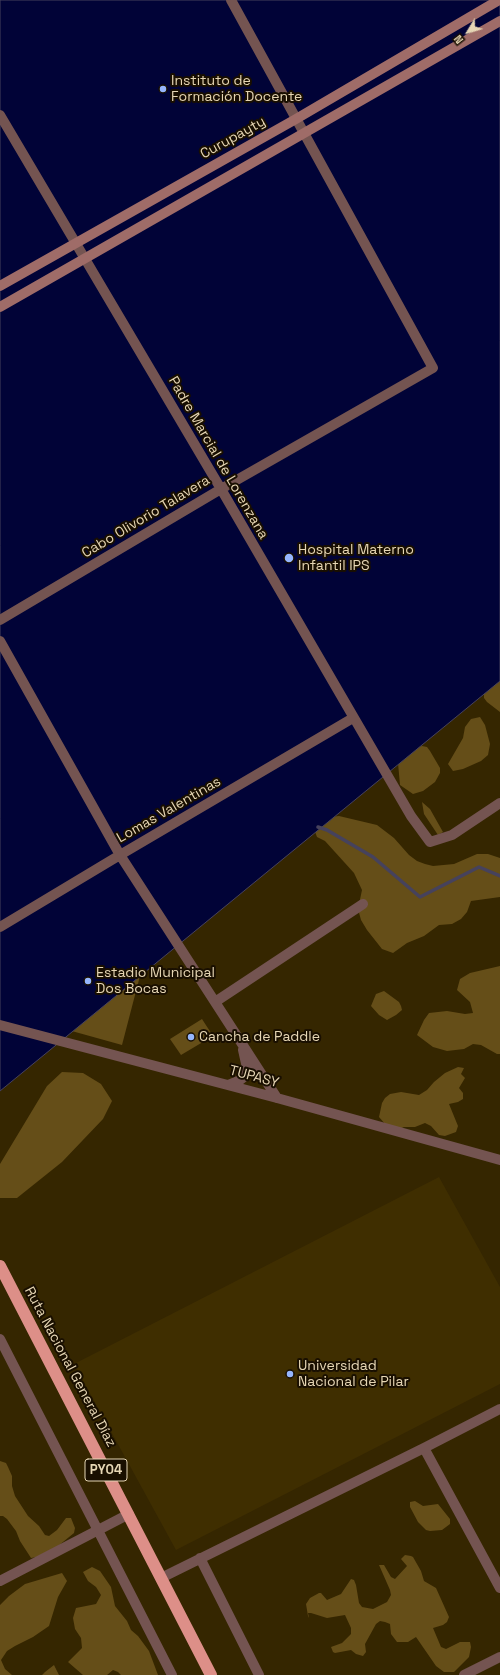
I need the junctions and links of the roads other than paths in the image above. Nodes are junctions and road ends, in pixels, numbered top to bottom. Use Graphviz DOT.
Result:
graph roads {
  1 [pos="231,0"];
  2 [pos="499,0"];
  3 [pos="500,21"];
  4 [pos="0,116"];
  5 [pos="296,118"];
  6 [pos="304,134"];
  7 [pos="75,242"];
  8 [pos="84,258"];
  9 [pos="0,286"];
  10 [pos="0,307"];
  11 [pos="221,489"];
  12 [pos="0,620"];
  13 [pos="0,641"];
  14 [pos="353,718"];
  15 [pos="500,803"];
  16 [pos="489,809"];
  17 [pos="500,814"];
  18 [pos="120,855"];
  19 [pos="363,904"];
  20 [pos="0,927"];
  21 [pos="215,1002"];
  22 [pos="0,1024"];
  23 [pos="242,1044"];
  24 [pos="228,1085"];
  25 [pos="277,1098"];
  26 [pos="500,1160"];
  27 [pos="2,1273"];
  28 [pos="0,1339"];
  29 [pos="500,1408"];
  30 [pos="424,1448"];
  31 [pos="129,1514"];
  32 [pos="98,1530"];
  33 [pos="200,1558"];
  34 [pos="161,1578"];
  35 [pos="0,1581"];
  36 [pos="500,1588"];
  37 [pos="500,1657"];
  38 [pos="172,1675"];
  39 [pos="211,1675"];
  40 [pos="259,1675"];
  41 [pos="464,1675"];
  1 -- 5 [label="street"];
  2 -- 5 [label="street, Curupayty"];
  3 -- 6 [label="street"];
  4 -- 7 [label="street, Padre Marcial de Lorenzana"];
  5 -- 6 [label="street"];
  5 -- 7 [label="street, Curupayty"];
  6 -- 8 [label="street"];
  6 -- 11 [label="street, Cabo Olivorio Talavera"];
  7 -- 8 [label="street, Padre Marcial de Lorenzana"];
  7 -- 9 [label="street, Curupayty"];
  8 -- 10 [label="street"];
  8 -- 11 [label="street, Padre Marcial de Lorenzana"];
  11 -- 12 [label="street, Cabo Olivorio Talavera"];
  11 -- 14 [label="street, Padre Marcial de Lorenzana"];
  13 -- 18 [label="street"];
  14 -- 16 [label="street, Padre Marcial de Lorenzana"];
  14 -- 18 [label="street, Lomas Valentinas"];
  15 -- 16 [label="street"];
  16 -- 17 [label="street"];
  18 -- 20 [label="street, Lomas Valentinas"];
  18 -- 21 [label="street"];
  19 -- 21 [label="street"];
  21 -- 23 [label="street"];
  22 -- 24 [label="street, TUPASY"];
  23 -- 24 [label="street"];
  23 -- 25 [label="street"];
  24 -- 25 [label="street, TUPASY"];
  25 -- 26 [label="street, TUPASY"];
  27 -- 31 [label="highway, Ruta Nacional General Díaz / PY04"];
  28 -- 32 [label="street"];
  29 -- 30 [label="street"];
  30 -- 33 [label="street"];
  30 -- 36 [label="street"];
  31 -- 32 [label="street"];
  31 -- 34 [label="highway, Ruta Nacional General Díaz / PY04"];
  32 -- 35 [label="street"];
  32 -- 38 [label="street"];
  33 -- 34 [label="street"];
  33 -- 40 [label="street"];
  34 -- 39 [label="highway, Ruta Nacional General Díaz / PY04"];
  37 -- 41 [label="street"];
}
